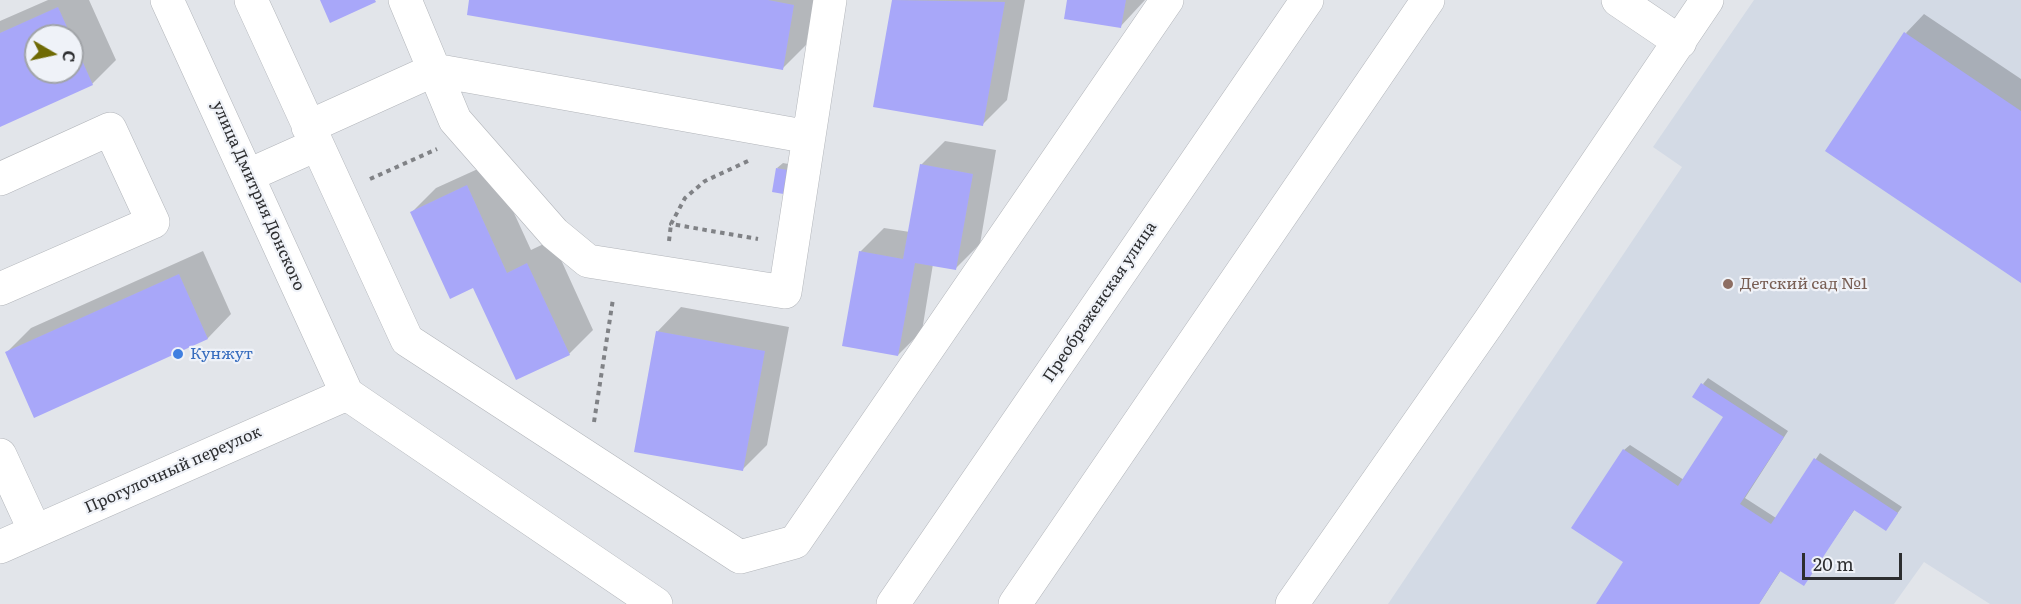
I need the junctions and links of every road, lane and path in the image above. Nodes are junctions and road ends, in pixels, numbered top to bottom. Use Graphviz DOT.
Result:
graph roads {
  1 [pos="167,0"];
  2 [pos="251,0"];
  3 [pos="405,0"];
  4 [pos="830,0"];
  5 [pos="1167,0"];
  6 [pos="1307,0"];
  7 [pos="1428,0"];
  8 [pos="1618,0"];
  9 [pos="1707,0"];
  10 [pos="1680,42"];
  11 [pos="434,70"];
  12 [pos="468,135"];
  13 [pos="796,135"];
  14 [pos="312,136"];
  15 [pos="249,175"];
  16 [pos="0,178"];
  17 [pos="339,194"];
  18 [pos="792,245"];
  19 [pos="619,265"];
  20 [pos="0,289"];
  21 [pos="347,394"];
  22 [pos="0,455"];
  23 [pos="588,458"];
  24 [pos="35,531"];
  25 [pos="0,547"];
  26 [pos="656,604"];
  27 [pos="893,604"];
  28 [pos="1015,604"];
  29 [pos="1292,604"];
  1 -- 15 [label="street, улица Дмитрия Донского"];
  2 -- 14 [label="street"];
  3 -- 11 [label="street"];
  4 -- 13 [label="street"];
  5 -- 23 [label="street"];
  6 -- 27 [label="street, Преображенская улица"];
  7 -- 28 [label="street"];
  8 -- 10 [label="street"];
  9 -- 10 [label="street"];
  10 -- 29 [label="street"];
  11 -- 12 [label="street"];
  11 -- 13 [label="street"];
  11 -- 14 [label="street"];
  12 -- 17 [label="path"];
  12 -- 19 [label="street"];
  13 -- 18 [label="street"];
  13 -- 18 [label="path"];
  14 -- 15 [label="street"];
  14 -- 17 [label="street"];
  15 -- 21 [label="street, улица Дмитрия Донского"];
  16 -- 20 [label="street"];
  17 -- 23 [label="street"];
  18 -- 19 [label="street"];
  19 -- 23 [label="path"];
  21 -- 24 [label="street, Прогулочный переулок"];
  21 -- 26 [label="street"];
  22 -- 24 [label="street"];
  24 -- 25 [label="street, Прогулочный переулок"];
}
